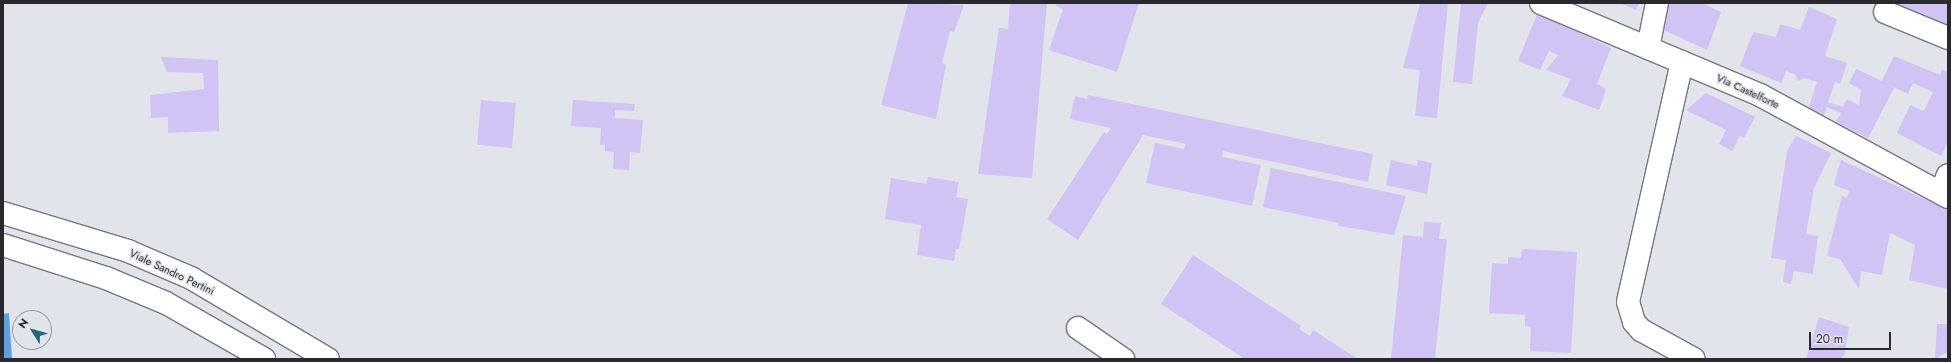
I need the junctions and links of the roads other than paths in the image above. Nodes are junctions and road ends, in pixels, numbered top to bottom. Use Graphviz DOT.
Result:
graph roads {
  1 [pos="1540,3"];
  2 [pos="1657,3"];
  3 [pos="1885,12"];
  4 [pos="1948,38"];
  5 [pos="1648,48"];
  6 [pos="1682,62"];
  7 [pos="1946,188"];
  8 [pos="3,213"];
  9 [pos="3,245"];
  10 [pos="1078,328"];
  11 [pos="264,359"];
  12 [pos="328,359"];
  13 [pos="1122,359"];
  14 [pos="1694,359"];
  1 -- 5 [label="street, Via Castelforte"];
  2 -- 5 [label="street"];
  3 -- 4 [label="street"];
  5 -- 6 [label="street, Via Castelforte"];
  6 -- 7 [label="street, Via Castelforte"];
  6 -- 14 [label="street"];
  8 -- 12 [label="street, Viale Sandro Pertini"];
  9 -- 11 [label="street"];
  10 -- 13 [label="street"];
}
